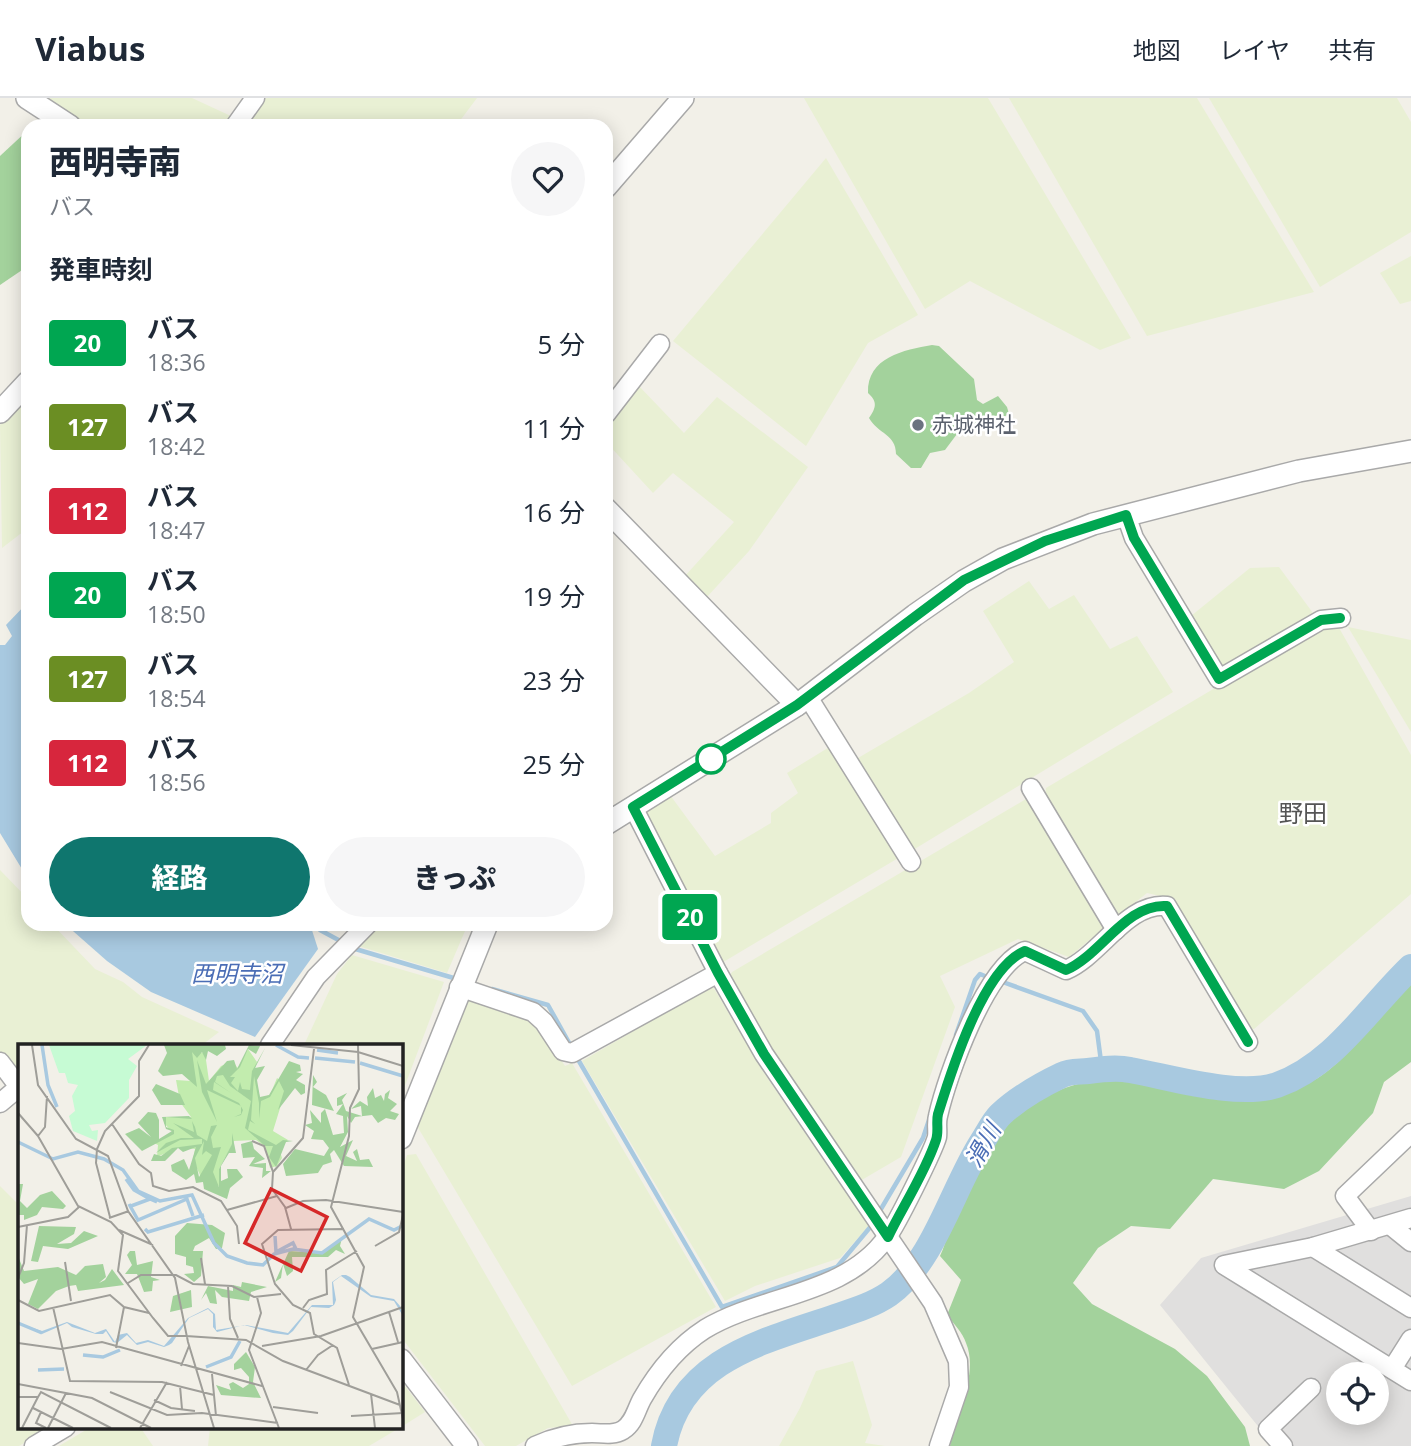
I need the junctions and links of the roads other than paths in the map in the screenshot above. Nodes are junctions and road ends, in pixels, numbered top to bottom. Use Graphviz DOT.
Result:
graph roads {
  1 [pos="27,98"];
  2 [pos="256,98"];
  3 [pos="683,98"];
  4 [pos="59,119"];
  5 [pos="240,119"];
  6 [pos="613,179"];
  7 [pos="660,344"];
  8 [pos="21,390"];
  9 [pos="613,405"];
  10 [pos="0,412"];
  11 [pos="1411,452"];
  12 [pos="1126,515"];
  13 [pos="613,516"];
  14 [pos="1340,618"];
  15 [pos="803,701"];
  16 [pos="1031,788"];
  17 [pos="633,807"];
  18 [pos="613,820"];
  19 [pos="911,862"];
  20 [pos="1116,930"];
  21 [pos="361,931"];
  22 [pos="484,931"];
  23 [pos="718,973"];
  24 [pos="459,987"];
  25 [pos="1248,1042"];
  26 [pos="271,1044"];
  27 [pos="0,1062"];
  28 [pos="18,1086"];
  29 [pos="18,1088"];
  30 [pos="0,1103"];
  31 [pos="1411,1133"];
  32 [pos="402,1135"];
  33 [pos="1411,1217"];
  34 [pos="1390,1225"];
  35 [pos="1371,1231"];
  36 [pos="890,1240"];
  37 [pos="1411,1242"];
  38 [pos="1313,1247"];
  39 [pos="1411,1308"];
  40 [pos="1411,1339"];
  41 [pos="402,1361"];
  42 [pos="1392,1368"];
  43 [pos="1411,1381"];
  44 [pos="1311,1388"];
  45 [pos="64,1428"];
  46 [pos="542,1444"];
  47 [pos="34,1446"];
  48 [pos="467,1446"];
  49 [pos="939,1446"];
  50 [pos="1283,1446"];
  1 -- 4 [label="street"];
  2 -- 5 [label="street"];
  3 -- 6 [label="street"];
  7 -- 9 [label="street"];
  8 -- 10 [label="street"];
  11 -- 12 [label="street"];
  12 -- 14 [label="street"];
  12 -- 15 [label="street"];
  13 -- 15 [label="street"];
  15 -- 17 [label="street"];
  15 -- 19 [label="street"];
  16 -- 20 [label="street"];
  17 -- 18 [label="street"];
  17 -- 23 [label="street"];
  20 -- 25 [label="street"];
  20 -- 36 [label="street"];
  21 -- 26 [label="street"];
  22 -- 24 [label="street"];
  23 -- 24 [label="street"];
  23 -- 36 [label="street"];
  24 -- 32 [label="street"];
  27 -- 28 [label="street"];
  29 -- 30 [label="street"];
  31 -- 35 [label="street"];
  33 -- 34 [label="street"];
  34 -- 35 [label="street"];
  34 -- 37 [label="street"];
  35 -- 38 [label="street"];
  36 -- 46 [label="street"];
  36 -- 49 [label="street"];
  38 -- 39 [label="street"];
  38 -- 42 [label="street"];
  40 -- 42 [label="street"];
  41 -- 48 [label="street"];
  42 -- 43 [label="street"];
  44 -- 50 [label="street"];
  45 -- 47 [label="street"];
}
